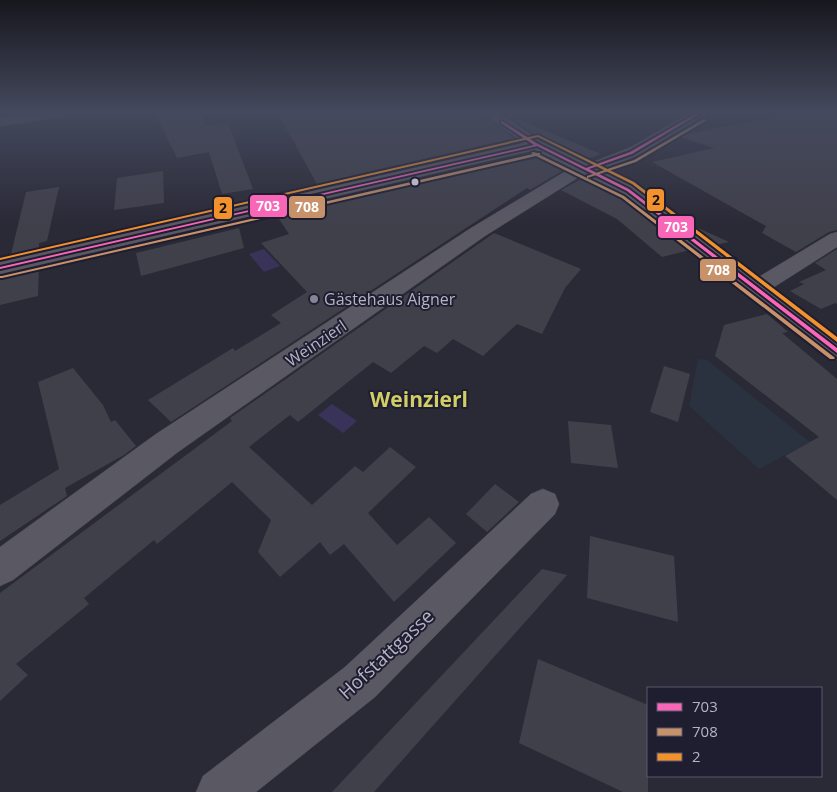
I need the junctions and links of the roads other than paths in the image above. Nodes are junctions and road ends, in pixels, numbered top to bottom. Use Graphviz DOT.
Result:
graph roads {
  1 [pos="515,150"];
  2 [pos="547,150"];
  3 [pos="636,150"];
  4 [pos="586,169"];
  5 [pos="837,238"];
  6 [pos="0,268"];
  7 [pos="757,288"];
  8 [pos="837,351"];
  9 [pos="543,504"];
  10 [pos="0,568"];
  11 [pos="219,792"];
  1 -- 6 [label="street"];
  2 -- 4 [label="street"];
  3 -- 4 [label="street, Weinzierl"];
  4 -- 7 [label="street"];
  4 -- 10 [label="street, Weinzierl"];
  5 -- 7 [label="street"];
  7 -- 8 [label="street"];
  9 -- 11 [label="street, Hofstattgasse"];
}
